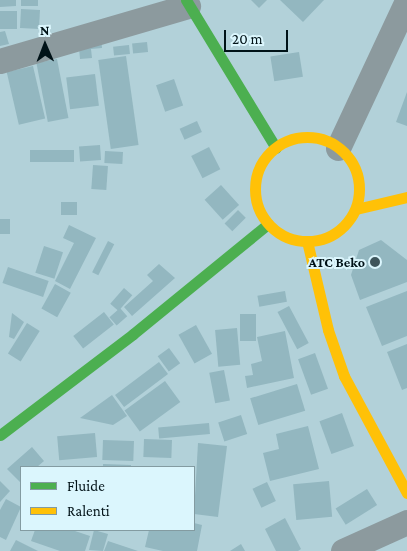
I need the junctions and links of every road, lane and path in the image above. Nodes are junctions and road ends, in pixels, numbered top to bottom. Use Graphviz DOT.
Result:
graph roads {
  1 [pos="407,2"];
  2 [pos="187,3"];
  3 [pos="0,61"];
  4 [pos="276,148"];
  5 [pos="338,148"];
  6 [pos="407,197"];
  7 [pos="356,209"];
  8 [pos="268,224"];
  9 [pos="307,241"];
  10 [pos="0,435"];
  11 [pos="407,493"];
  12 [pos="407,522"];
  13 [pos="343,551"];
  1 -- 5 [label="street"];
  2 -- 3 [label="street"];
  2 -- 4 [label="main road"];
  4 -- 5 [label="main road"];
  4 -- 8 [label="main road"];
  5 -- 7 [label="main road"];
  6 -- 7 [label="main road"];
  7 -- 9 [label="main road"];
  8 -- 9 [label="main road"];
  8 -- 10 [label="main road"];
  9 -- 11 [label="main road"];
  12 -- 13 [label="street"];
}
